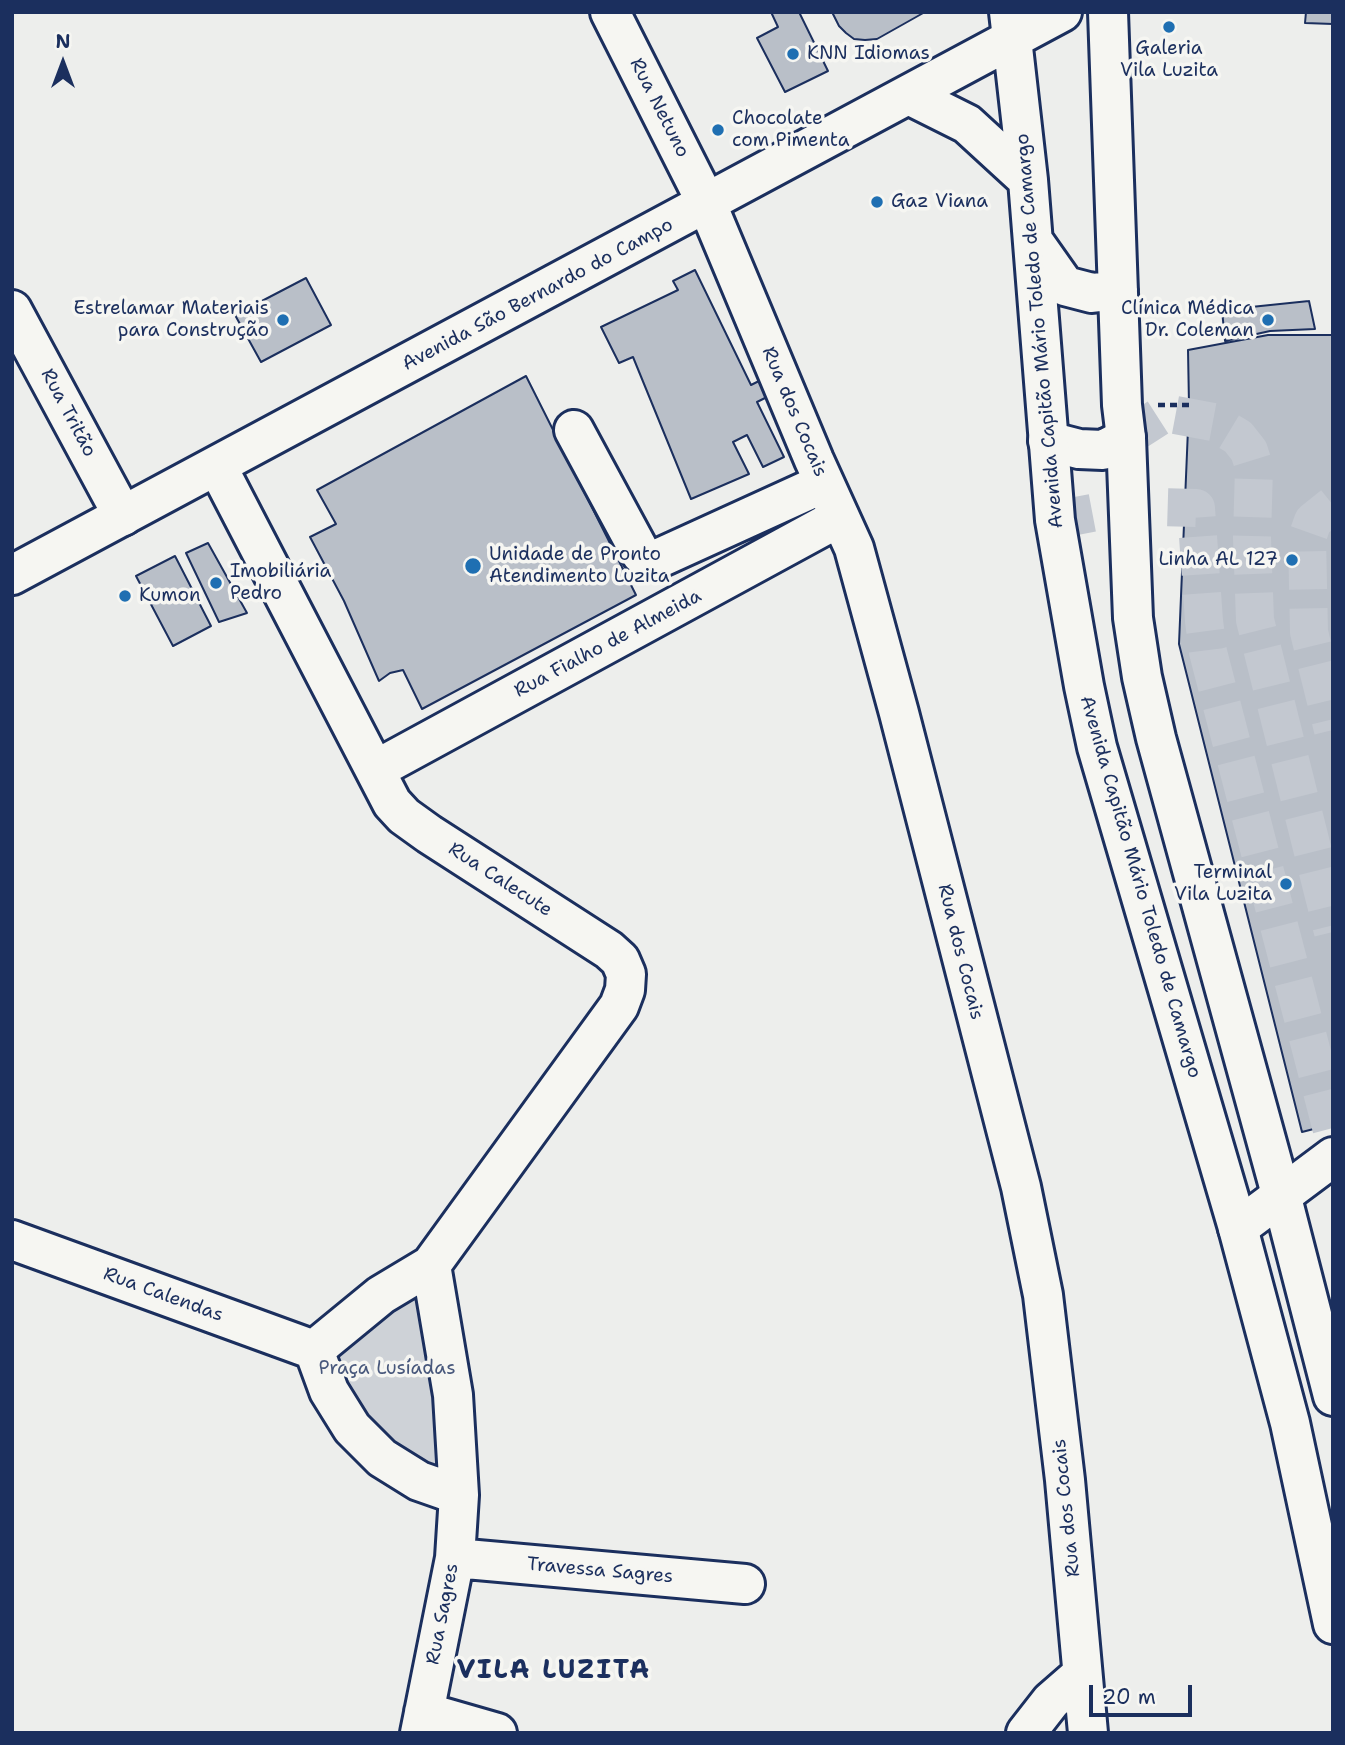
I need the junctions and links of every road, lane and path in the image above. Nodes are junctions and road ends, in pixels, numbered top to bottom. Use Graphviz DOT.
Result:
graph roads {
  1 [pos="610,12"];
  2 [pos="1062,12"];
  3 [pos="1108,12"];
  4 [pos="1010,26"];
  5 [pos="909,94"];
  6 [pos="1028,180"];
  7 [pos="707,204"];
  8 [pos="1033,240"];
  9 [pos="1118,290"];
  10 [pos="12,310"];
  11 [pos="574,430"];
  12 [pos="1126,438"];
  13 [pos="1048,441"];
  14 [pos="217,466"];
  15 [pos="824,483"];
  16 [pos="123,516"];
  17 [pos="840,517"];
  18 [pos="12,576"];
  19 [pos="375,770"];
  20 [pos="1333,1157"];
  21 [pos="1281,1194"];
  22 [pos="1238,1228"];
  23 [pos="12,1240"];
  24 [pos="432,1265"];
  25 [pos="314,1350"];
  26 [pos="1333,1396"];
  27 [pos="459,1495"];
  28 [pos="455,1558"];
  29 [pos="746,1584"];
  30 [pos="1333,1623"];
  31 [pos="1082,1674"];
  32 [pos="422,1722"];
  33 [pos="497,1733"];
  34 [pos="1026,1733"];
  35 [pos="1088,1733"];
  1 -- 7 [label="street, Rua Netuno"];
  2 -- 4 [label="street, Avenida São Bernardo do Campo"];
  3 -- 9 [label="street"];
  4 -- 5 [label="street, Avenida São Bernardo do Campo"];
  4 -- 6 [label="street, Avenida Capitão Mário Toledo de Camargo"];
  5 -- 6 [label="street"];
  5 -- 7 [label="street, Avenida São Bernardo do Campo"];
  6 -- 8 [label="street, Avenida Capitão Mário Toledo de Camargo"];
  7 -- 14 [label="street, Avenida São Bernardo do Campo"];
  7 -- 15 [label="street, Rua dos Cocais"];
  8 -- 9 [label="street"];
  8 -- 13 [label="street, Avenida Capitão Mário Toledo de Camargo"];
  9 -- 12 [label="street"];
  10 -- 16 [label="street, Rua Tritão"];
  11 -- 15 [label="street"];
  12 -- 13 [label="street"];
  12 -- 21 [label="street"];
  13 -- 22 [label="street, Avenida Capitão Mário Toledo de Camargo"];
  14 -- 16 [label="street, Avenida São Bernardo do Campo"];
  14 -- 19 [label="street, Rua Calecute"];
  15 -- 17 [label="street, Rua dos Cocais"];
  16 -- 18 [label="street, Avenida São Bernardo do Campo"];
  17 -- 19 [label="street, Rua Fialho de Almeida"];
  17 -- 31 [label="street, Rua dos Cocais"];
  19 -- 24 [label="street, Rua Calecute"];
  20 -- 21 [label="street"];
  21 -- 22 [label="street"];
  21 -- 26 [label="street"];
  22 -- 30 [label="street, Avenida Capitão Mário Toledo de Camargo"];
  23 -- 25 [label="street, Rua Calendas"];
  24 -- 25 [label="street"];
  24 -- 27 [label="street"];
  25 -- 27 [label="street"];
  27 -- 28 [label="street, Rua Sagres"];
  28 -- 29 [label="street, Travessa Sagres"];
  28 -- 32 [label="street, Rua Sagres"];
  31 -- 34 [label="street"];
  31 -- 35 [label="street, Rua dos Cocais"];
  32 -- 33 [label="street"];
}
